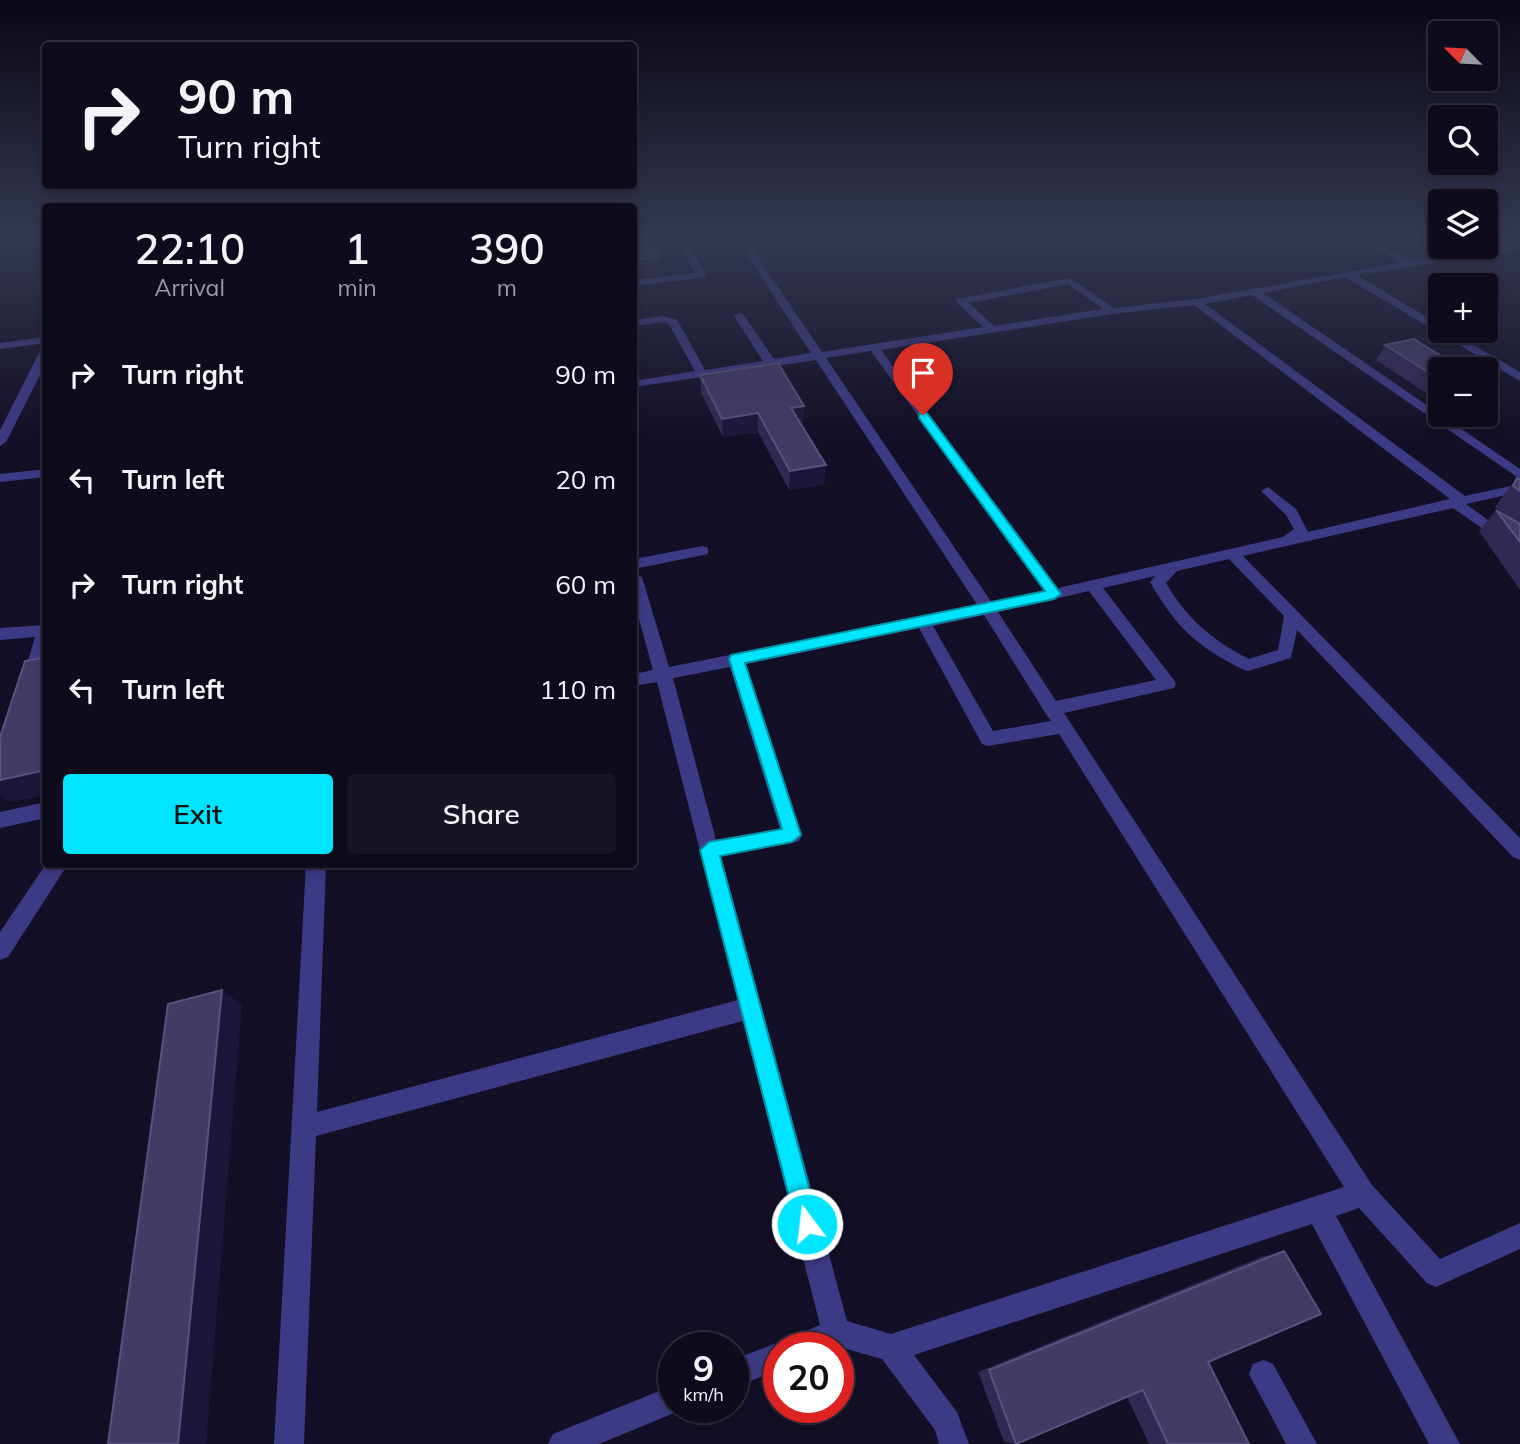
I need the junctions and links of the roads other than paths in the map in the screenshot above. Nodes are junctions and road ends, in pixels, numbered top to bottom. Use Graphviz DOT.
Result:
graph roads {
  1 [pos="781,302"];
  2 [pos="962,302"];
  3 [pos="1100,302"];
  4 [pos="1192,302"];
  5 [pos="1196,302"];
  6 [pos="1270,302"];
  7 [pos="1395,302"];
  8 [pos="1112,311"];
  9 [pos="739,316"];
  10 [pos="1428,322"];
  11 [pos="637,323"];
  12 [pos="992,330"];
  13 [pos="42,341"];
  14 [pos="1463,343"];
  15 [pos="0,346"];
  16 [pos="874,348"];
  17 [pos="816,356"];
  18 [pos="42,359"];
  19 [pos="771,364"];
  20 [pos="1391,373"];
  21 [pos="702,374"];
  22 [pos="1376,376"];
  23 [pos="1520,377"];
  24 [pos="637,384"];
  25 [pos="20,401"];
  26 [pos="0,404"];
  27 [pos="0,442"];
  28 [pos="42,473"];
  29 [pos="1520,475"];
  30 [pos="0,478"];
  31 [pos="1520,488"];
  32 [pos="1268,491"];
  33 [pos="1457,501"];
  34 [pos="1291,512"];
  35 [pos="1331,532"];
  36 [pos="1285,542"];
  37 [pos="1520,550"];
  38 [pos="703,551"];
  39 [pos="1233,554"];
  40 [pos="637,563"];
  41 [pos="1171,568"];
  42 [pos="1093,586"];
  43 [pos="637,587"];
  44 [pos="1054,594"];
  45 [pos="988,609"];
  46 [pos="1292,615"];
  47 [pos="923,622"];
  48 [pos="42,631"];
  49 [pos="0,634"];
  50 [pos="42,654"];
  51 [pos="736,659"];
  52 [pos="663,674"];
  53 [pos="39,676"];
  54 [pos="637,679"];
  55 [pos="21,702"];
  56 [pos="1057,717"];
  57 [pos="42,811"];
  58 [pos="0,820"];
  59 [pos="709,850"];
  60 [pos="1520,851"];
  61 [pos="55,868"];
  62 [pos="316,868"];
  63 [pos="0,950"];
  64 [pos="751,1008"];
  65 [pos="304,1127"];
  66 [pos="1363,1194"];
  67 [pos="1318,1209"];
  68 [pos="1520,1236"];
  69 [pos="836,1332"];
  70 [pos="854,1337"];
  71 [pos="891,1348"];
  72 [pos="1263,1374"];
  73 [pos="658,1405"];
  74 [pos="289,1444"];
  75 [pos="563,1444"];
  76 [pos="954,1444"];
  77 [pos="1302,1444"];
  78 [pos="1445,1444"];
  1 -- 17 [label="lane"];
  2 -- 12 [label="lane"];
  3 -- 8 [label="lane"];
  4 -- 8 [label="lane"];
  5 -- 33 [label="lane"];
  6 -- 22 [label="lane"];
  7 -- 10 [label="lane"];
  8 -- 12 [label="lane"];
  9 -- 19 [label="lane"];
  11 -- 21 [label="lane"];
  12 -- 16 [label="lane"];
  13 -- 15 [label="lane"];
  14 -- 23 [label="lane"];
  16 -- 17 [label="lane"];
  16 -- 44 [label="lane"];
  17 -- 19 [label="lane"];
  17 -- 45 [label="lane"];
  18 -- 25 [label="lane"];
  19 -- 21 [label="lane"];
  20 -- 22 [label="lane"];
  21 -- 24 [label="lane"];
  22 -- 29 [label="lane"];
  25 -- 26 [label="lane"];
  25 -- 27 [label="lane"];
  28 -- 30 [label="lane"];
  31 -- 33 [label="lane"];
  32 -- 34 [label="lane"];
  33 -- 35 [label="lane"];
  33 -- 37 [label="lane"];
  34 -- 35 [label="lane"];
  34 -- 36 [label="lane"];
  35 -- 36 [label="lane"];
  36 -- 39 [label="lane"];
  38 -- 40 [label="lane"];
  39 -- 41 [label="lane"];
  39 -- 46 [label="lane"];
  41 -- 42 [label="lane"];
  41 -- 46 [label="lane"];
  42 -- 44 [label="lane"];
  42 -- 56 [label="lane"];
  43 -- 52 [label="lane"];
  44 -- 45 [label="lane"];
  45 -- 47 [label="lane"];
  45 -- 56 [label="lane"];
  46 -- 60 [label="lane"];
  47 -- 51 [label="lane"];
  47 -- 56 [label="lane"];
  48 -- 49 [label="lane"];
  50 -- 53 [label="lane"];
  51 -- 52 [label="lane"];
  51 -- 59 [label="lane"];
  52 -- 54 [label="lane"];
  52 -- 59 [label="lane"];
  53 -- 55 [label="lane"];
  56 -- 66 [label="lane"];
  57 -- 58 [label="lane"];
  59 -- 64 [label="lane"];
  61 -- 63 [label="lane"];
  62 -- 65 [label="lane"];
  64 -- 65 [label="lane"];
  64 -- 69 [label="lane"];
  65 -- 74 [label="lane"];
  66 -- 67 [label="lane"];
  66 -- 68 [label="lane"];
  67 -- 71 [label="lane"];
  67 -- 78 [label="lane"];
  70 -- 71 [label="lane"];
  71 -- 76 [label="lane"];
  72 -- 77 [label="lane"];
  73 -- 75 [label="lane"];
}
